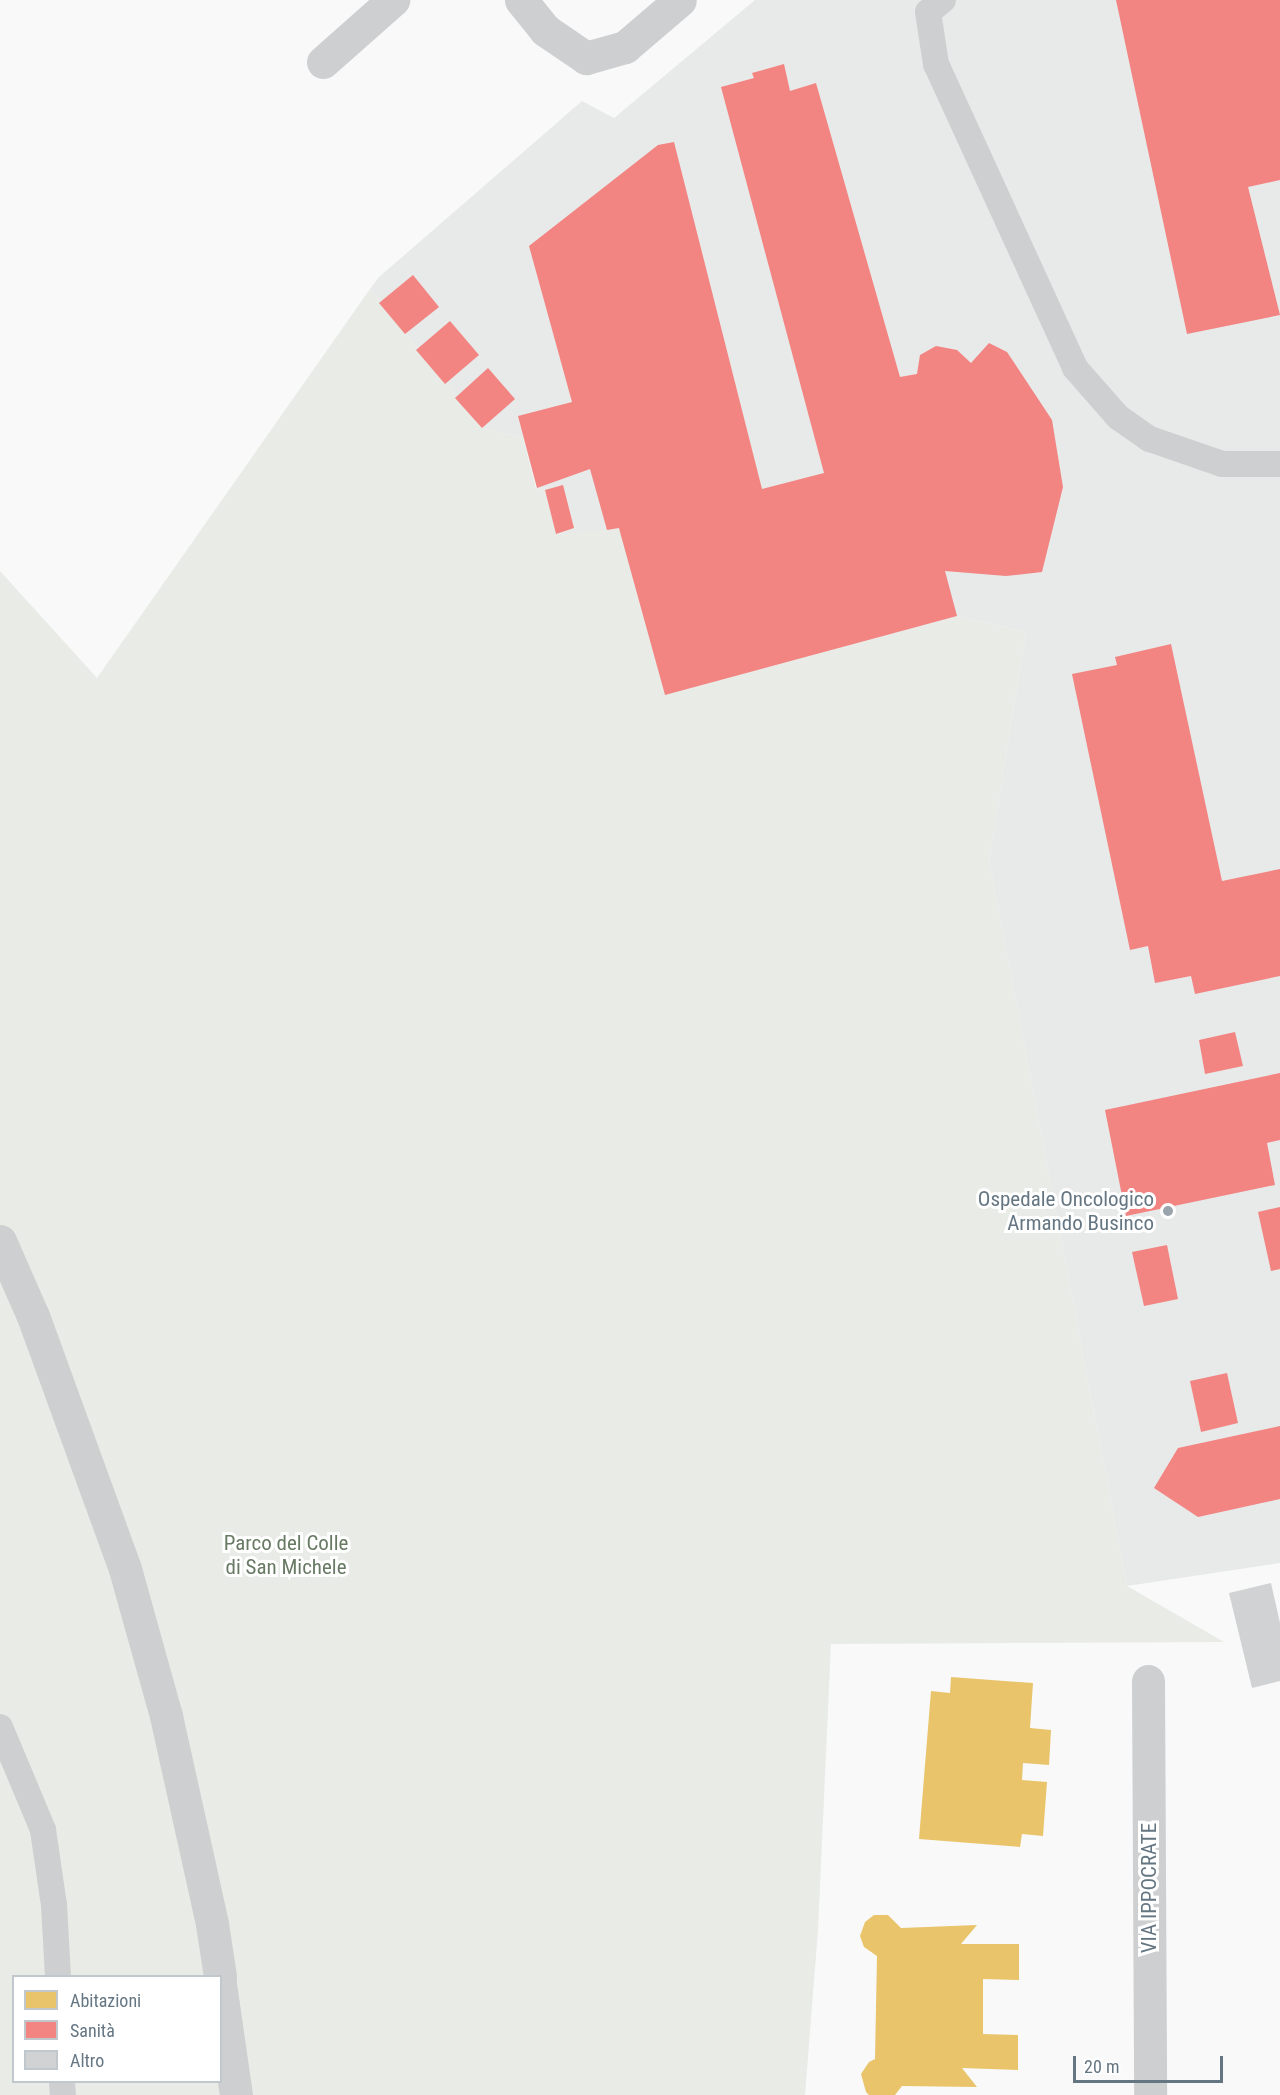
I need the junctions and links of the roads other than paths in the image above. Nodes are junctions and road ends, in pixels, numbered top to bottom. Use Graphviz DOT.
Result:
graph roads {
  1 [pos="393,0"];
  2 [pos="521,0"];
  3 [pos="680,0"];
  4 [pos="943,0"];
  5 [pos="323,62"];
  6 [pos="1280,464"];
  7 [pos="0,1241"];
  8 [pos="1148,1681"];
  9 [pos="0,1727"];
  10 [pos="58,1975"];
  11 [pos="220,1975"];
  12 [pos="222,1998"];
  13 [pos="236,2095"];
  14 [pos="1150,2095"];
  1 -- 5 [label="street"];
  2 -- 3 [label="street"];
  4 -- 6 [label="lane"];
  7 -- 11 [label="street"];
  8 -- 14 [label="street, VIA IPPOCRATE"];
  9 -- 10 [label="lane"];
  12 -- 13 [label="street"];
}
